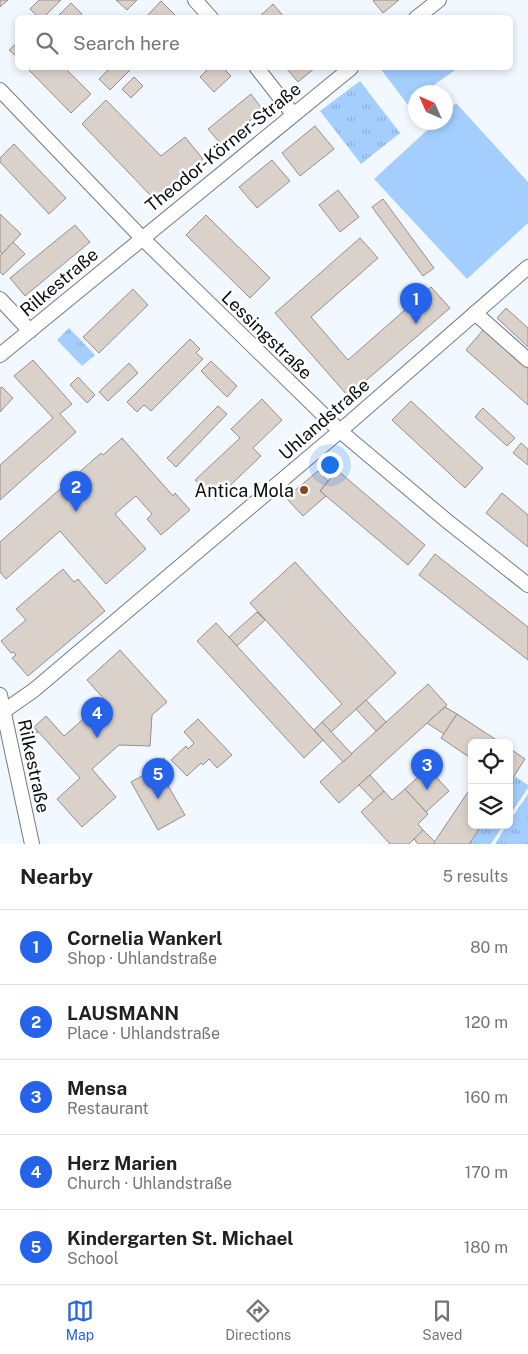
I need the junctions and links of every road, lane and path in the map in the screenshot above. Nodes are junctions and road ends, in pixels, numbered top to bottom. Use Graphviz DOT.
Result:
graph roads {
  1 [pos="195,0"];
  2 [pos="438,0"];
  3 [pos="208,15"];
  4 [pos="420,15"];
  5 [pos="258,70"];
  6 [pos="348,70"];
  7 [pos="0,90"];
  8 [pos="293,114"];
  9 [pos="142,238"];
  10 [pos="528,267"];
  11 [pos="0,299"];
  12 [pos="475,313"];
  13 [pos="30,331"];
  14 [pos="0,355"];
  15 [pos="528,360"];
  16 [pos="340,431"];
  17 [pos="528,585"];
  18 [pos="0,695"];
  19 [pos="4,711"];
  20 [pos="32,844"];
  1 -- 3 [label="street"];
  2 -- 4 [label="street"];
  5 -- 8 [label="street"];
  6 -- 8 [label="street, Theodor-Körner-Straße"];
  7 -- 9 [label="street, Lessingstraße"];
  8 -- 9 [label="street, Theodor-Körner-Straße"];
  9 -- 13 [label="street, Rilkestraße"];
  9 -- 16 [label="street, Lessingstraße"];
  10 -- 12 [label="street, Uhlandstraße"];
  11 -- 13 [label="street"];
  12 -- 15 [label="street"];
  12 -- 16 [label="street, Uhlandstraße"];
  13 -- 14 [label="street, Rilkestraße"];
  16 -- 17 [label="street, Lessingstraße"];
  16 -- 19 [label="street, Uhlandstraße"];
  18 -- 19 [label="street, Rilkestraße"];
  19 -- 20 [label="street, Rilkestraße"];
}
